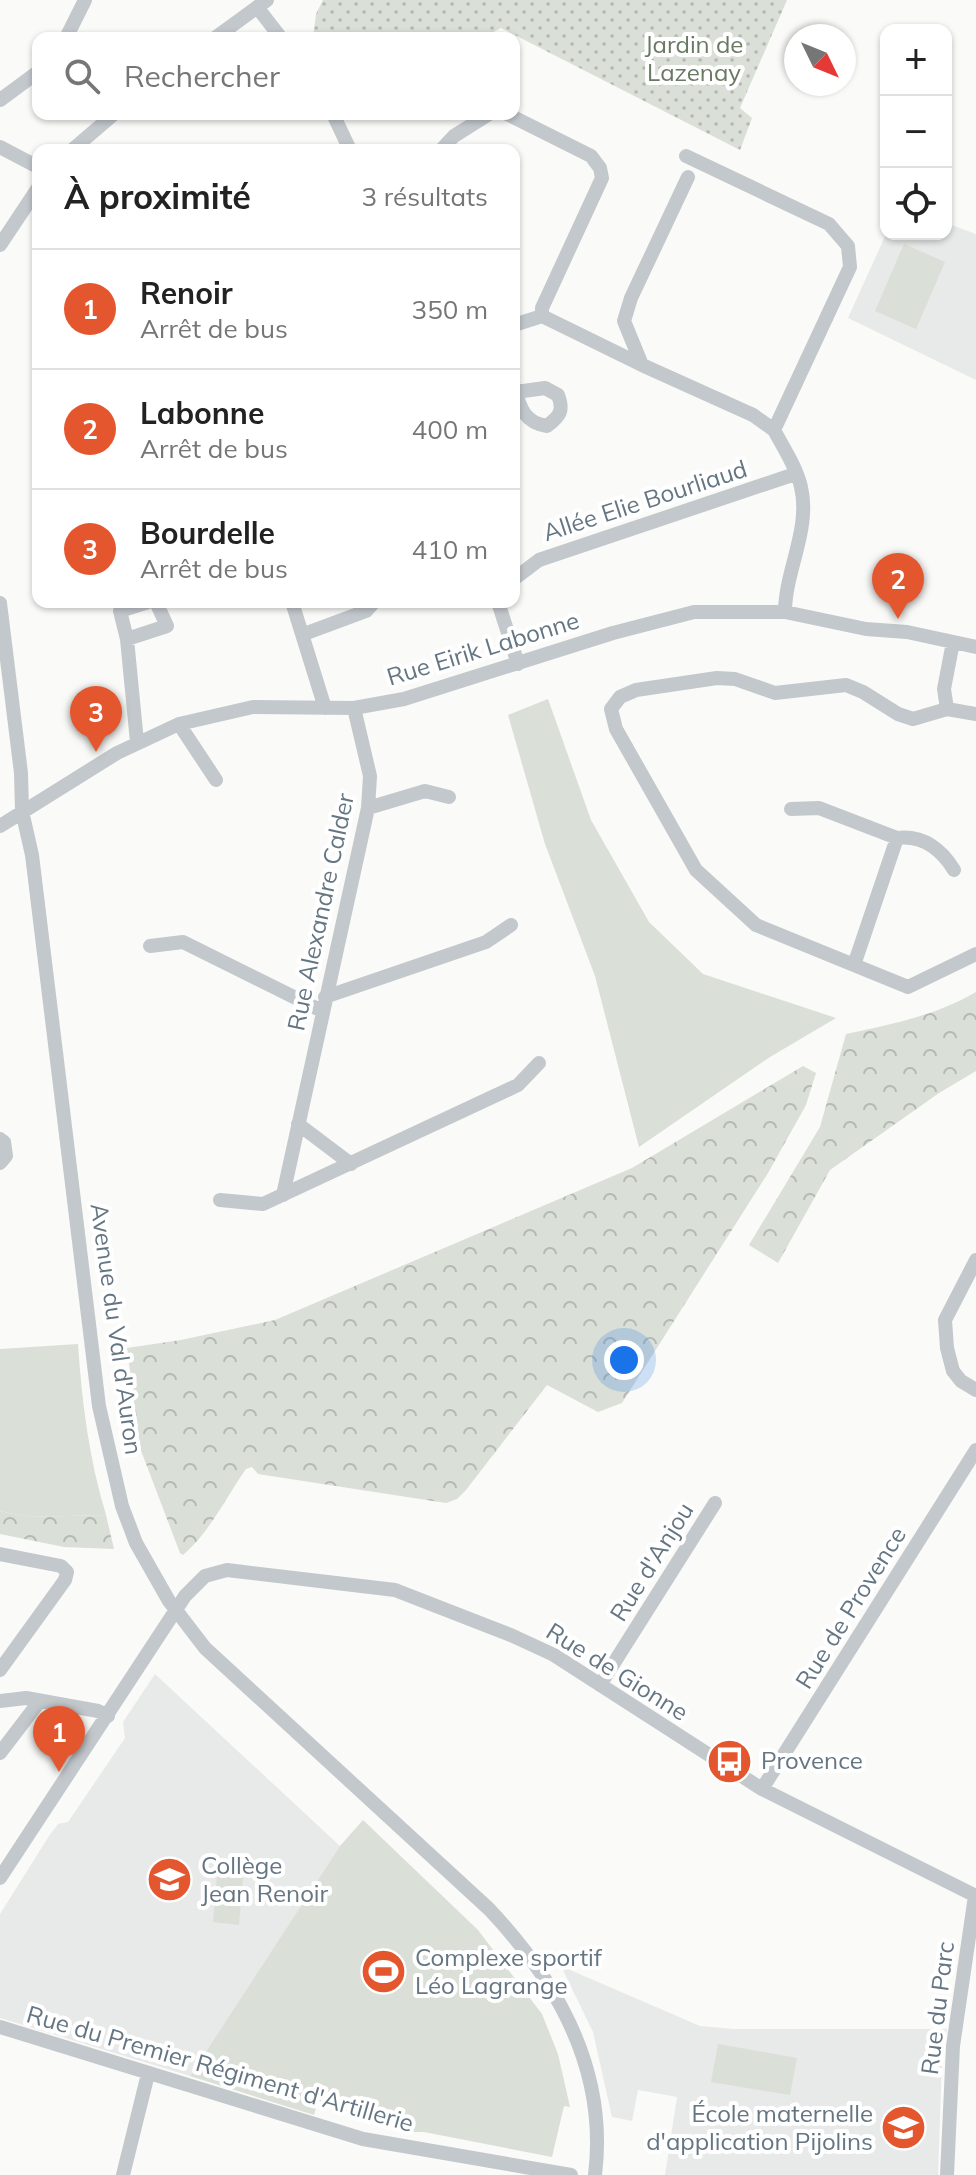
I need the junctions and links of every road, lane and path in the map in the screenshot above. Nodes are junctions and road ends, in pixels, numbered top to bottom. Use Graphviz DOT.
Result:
graph roads {
  1 [pos="85,0"];
  2 [pos="262,4"];
  3 [pos="69,32"];
  4 [pos="223,32"];
  5 [pos="278,32"];
  6 [pos="32,76"];
  7 [pos="0,100"];
  8 [pos="107,120"];
  9 [pos="336,120"];
  10 [pos="479,120"];
  11 [pos="519,120"];
  12 [pos="79,144"];
  13 [pos="347,144"];
  14 [pos="447,144"];
  15 [pos="0,147"];
  16 [pos="686,156"];
  17 [pos="32,164"];
  18 [pos="688,177"];
  19 [pos="32,197"];
  20 [pos="0,245"];
  21 [pos="542,316"];
  22 [pos="520,323"];
  23 [pos="642,365"];
  24 [pos="774,430"];
  25 [pos="795,474"];
  26 [pos="520,574"];
  27 [pos="0,603"];
  28 [pos="129,608"];
  29 [pos="159,608"];
  30 [pos="294,608"];
  31 [pos="369,608"];
  32 [pos="500,608"];
  33 [pos="785,612"];
  34 [pos="304,634"];
  35 [pos="127,639"];
  36 [pos="953,642"];
  37 [pos="976,647"];
  38 [pos="518,664"];
  39 [pos="325,708"];
  40 [pos="354,708"];
  41 [pos="947,709"];
  42 [pos="976,714"];
  43 [pos="179,724"];
  44 [pos="137,742"];
  45 [pos="216,780"];
  46 [pos="449,797"];
  47 [pos="368,808"];
  48 [pos="791,809"];
  49 [pos="22,811"];
  50 [pos="0,826"];
  51 [pos="897,838"];
  52 [pos="954,870"];
  53 [pos="511,925"];
  54 [pos="150,946"];
  55 [pos="976,954"];
  56 [pos="854,965"];
  57 [pos="324,1004"];
  58 [pos="539,1063"];
  59 [pos="298,1124"];
  60 [pos="0,1139"];
  61 [pos="0,1163"];
  62 [pos="351,1164"];
  63 [pos="283,1195"];
  64 [pos="220,1200"];
  65 [pos="976,1260"];
  66 [pos="976,1390"];
  67 [pos="976,1450"];
  68 [pos="715,1503"];
  69 [pos="0,1554"];
  70 [pos="175,1611"];
  71 [pos="0,1670"];
  72 [pos="600,1685"];
  73 [pos="0,1701"];
  74 [pos="39,1702"];
  75 [pos="108,1716"];
  76 [pos="0,1753"];
  77 [pos="762,1789"];
  78 [pos="0,1878"];
  79 [pos="976,1896"];
  80 [pos="0,2027"];
  81 [pos="148,2074"];
  82 [pos="123,2175"];
  83 [pos="571,2175"];
  84 [pos="595,2175"];
  85 [pos="947,2175"];
  1 -- 3 [label="street"];
  2 -- 4 [label="street"];
  2 -- 5 [label="street"];
  6 -- 7 [label="street"];
  8 -- 12 [label="street"];
  9 -- 13 [label="street"];
  10 -- 14 [label="street"];
  11 -- 21 [label="street"];
  15 -- 17 [label="street"];
  16 -- 24 [label="street"];
  18 -- 23 [label="street"];
  19 -- 20 [label="street"];
  21 -- 22 [label="street"];
  21 -- 23 [label="street"];
  23 -- 24 [label="street"];
  24 -- 25 [label="street"];
  25 -- 26 [label="street, Allée Elie Bourliaud"];
  25 -- 33 [label="street"];
  27 -- 49 [label="street, Avenue du Val d'Auron"];
  28 -- 35 [label="street"];
  29 -- 35 [label="street"];
  30 -- 34 [label="street"];
  31 -- 34 [label="street"];
  32 -- 38 [label="street"];
  33 -- 36 [label="street, Rue Eirik Labonne"];
  33 -- 38 [label="street, Rue Eirik Labonne"];
  34 -- 39 [label="street"];
  35 -- 44 [label="street"];
  36 -- 37 [label="street, Rue Eirik Labonne"];
  36 -- 41 [label="street"];
  38 -- 40 [label="street, Rue Eirik Labonne"];
  39 -- 40 [label="street, Rue Eirik Labonne"];
  39 -- 43 [label="street, Rue Eirik Labonne"];
  40 -- 47 [label="street, Rue Alexandre Calder"];
  41 -- 42 [label="street"];
  41 -- 56 [label="street"];
  43 -- 44 [label="street, Rue Eirik Labonne"];
  43 -- 45 [label="street"];
  44 -- 49 [label="street, Rue Eirik Labonne"];
  46 -- 47 [label="street"];
  47 -- 57 [label="street, Rue Alexandre Calder"];
  48 -- 51 [label="street"];
  49 -- 50 [label="street, Rue Eirik Labonne"];
  49 -- 70 [label="street, Avenue du Val d'Auron"];
  51 -- 52 [label="street"];
  51 -- 56 [label="street"];
  53 -- 57 [label="street"];
  54 -- 57 [label="street"];
  55 -- 56 [label="street"];
  57 -- 59 [label="street, Rue Alexandre Calder"];
  58 -- 62 [label="street"];
  59 -- 62 [label="street"];
  59 -- 63 [label="street, Rue Alexandre Calder"];
  60 -- 61 [label="street"];
  62 -- 63 [label="street"];
  63 -- 64 [label="street"];
  65 -- 66 [label="street"];
  67 -- 77 [label="street, Rue de Provence"];
  68 -- 72 [label="street, Rue d'Anjou"];
  69 -- 71 [label="street"];
  70 -- 72 [label="street, Rue de Gionne"];
  70 -- 75 [label="street, Rue de Gionne"];
  70 -- 84 [label="street, Avenue du Val d'Auron"];
  72 -- 77 [label="street, Rue de Gionne"];
  73 -- 74 [label="street"];
  74 -- 75 [label="street"];
  74 -- 76 [label="street"];
  75 -- 78 [label="street, Rue de Gionne"];
  77 -- 79 [label="street, Rue de Gionne"];
  79 -- 85 [label="street, Rue du Parc"];
  80 -- 81 [label="street, Rue du Premier Régiment d'Artillerie"];
  81 -- 82 [label="street"];
  81 -- 83 [label="street, Rue du Premier Régiment d'Artillerie"];
}
